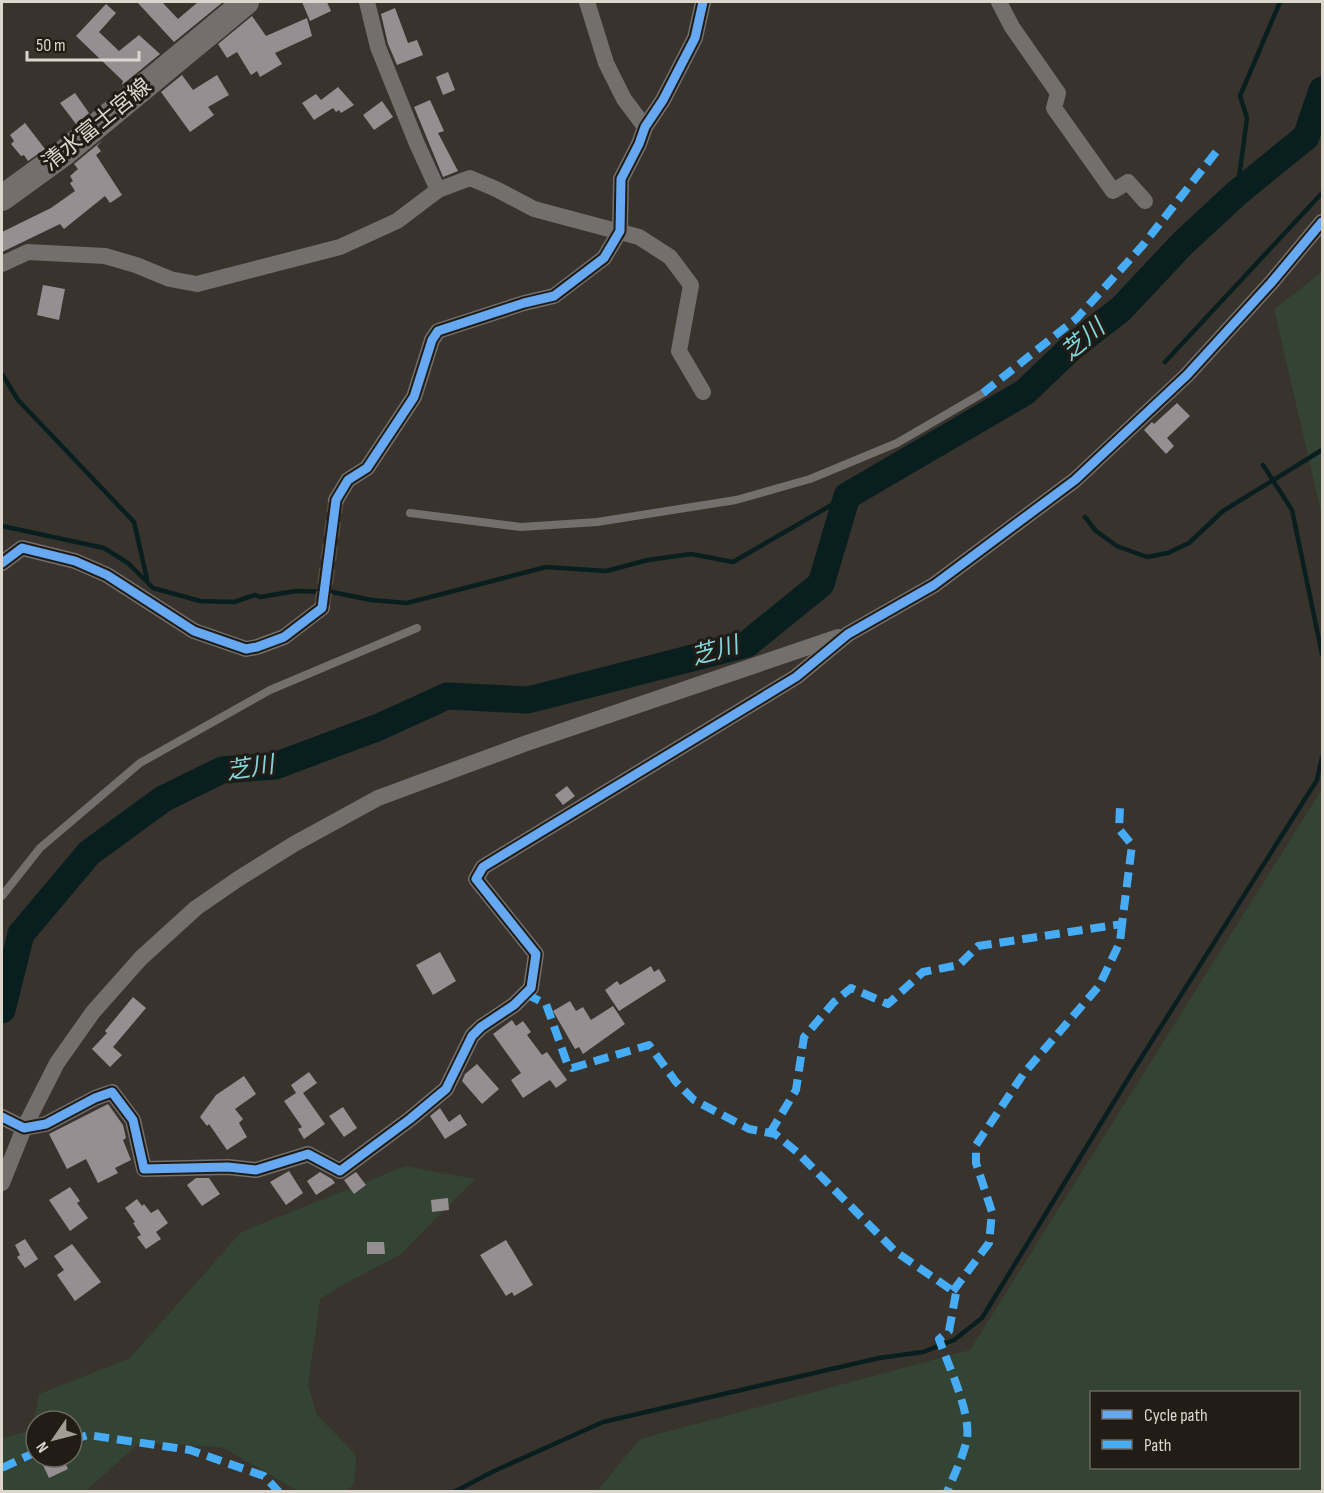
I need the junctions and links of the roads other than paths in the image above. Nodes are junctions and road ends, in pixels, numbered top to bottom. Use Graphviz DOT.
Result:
graph roads {
  1 [pos="246,2"];
  2 [pos="367,2"];
  3 [pos="587,2"];
  4 [pos="703,2"];
  5 [pos="999,2"];
  6 [pos="645,127"];
  7 [pos="438,190"];
  8 [pos="2,198"];
  9 [pos="1145,201"];
  10 [pos="1323,222"];
  11 [pos="620,231"];
  12 [pos="2,264"];
  13 [pos="704,392"];
  14 [pos="983,393"];
  15 [pos="336,500"];
  16 [pos="410,513"];
  17 [pos="2,563"];
  18 [pos="322,608"];
  19 [pos="417,628"];
  20 [pos="848,634"];
  21 [pos="2,896"];
  22 [pos="2,1117"];
  23 [pos="24,1128"];
  24 [pos="2,1183"];
  1 -- 8 [label="main road, 清水富士宮線"];
  2 -- 7 [label="street"];
  3 -- 6 [label="street"];
  4 -- 6 [label="street"];
  5 -- 9 [label="street"];
  6 -- 11 [label="street"];
  7 -- 11 [label="street"];
  7 -- 12 [label="street"];
  10 -- 20 [label="street"];
  11 -- 13 [label="street"];
  11 -- 15 [label="street"];
  14 -- 16 [label="lane"];
  17 -- 18 [label="street"];
  19 -- 21 [label="lane"];
  20 -- 23 [label="street"];
  20 -- 23 [label="street"];
  22 -- 23 [label="street"];
  23 -- 24 [label="street"];
}
